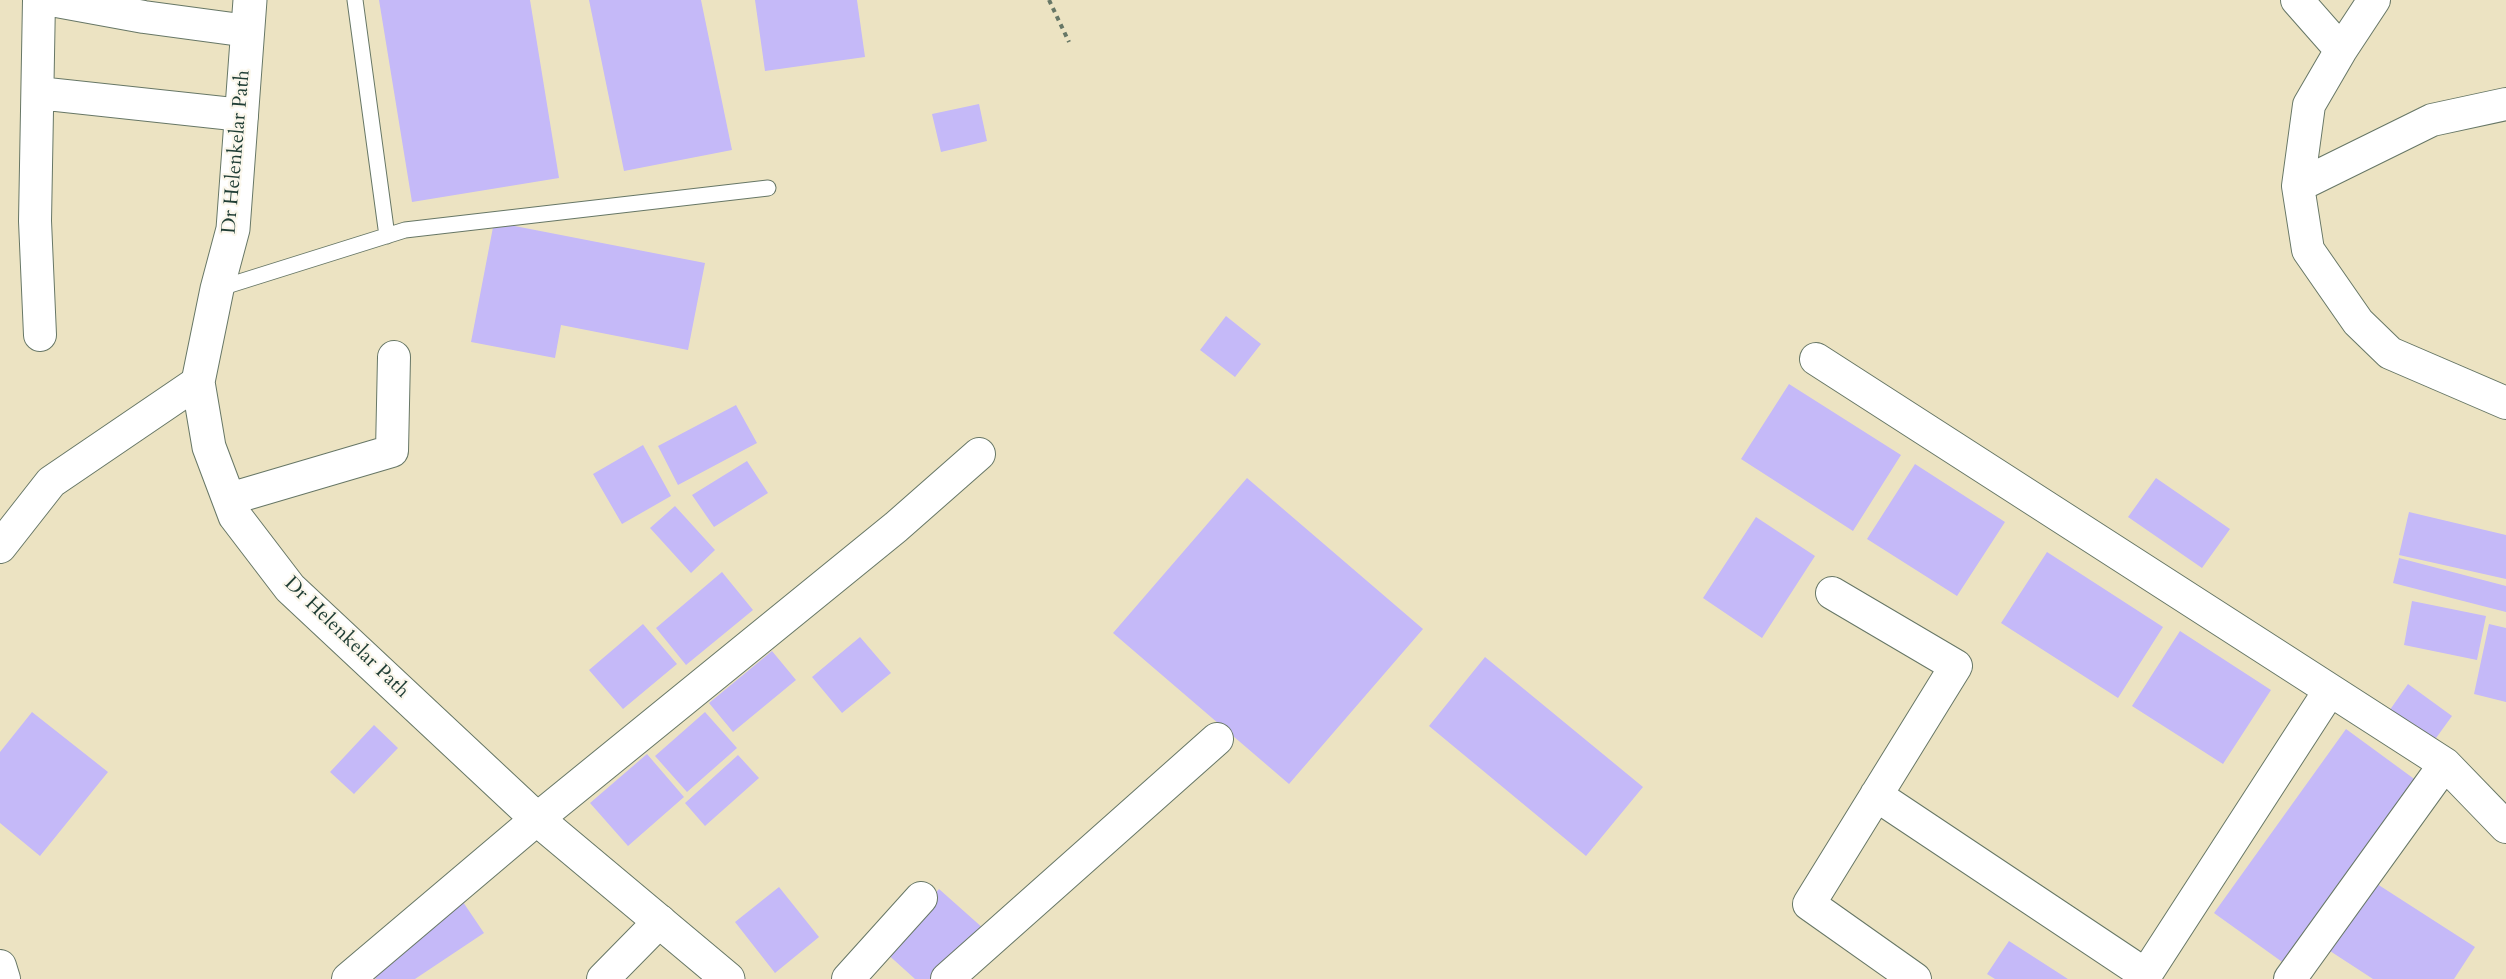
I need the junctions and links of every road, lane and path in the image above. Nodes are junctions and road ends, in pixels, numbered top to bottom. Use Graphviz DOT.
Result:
graph roads {
  1 [pos="39,0"];
  2 [pos="51,0"];
  3 [pos="355,0"];
  4 [pos="1048,0"];
  5 [pos="2296,0"];
  6 [pos="2374,0"];
  7 [pos="249,15"];
  8 [pos="1069,42"];
  9 [pos="2341,50"];
  10 [pos="38,93"];
  11 [pos="2506,104"];
  12 [pos="242,115"];
  13 [pos="2298,186"];
  14 [pos="768,188"];
  15 [pos="387,236"];
  16 [pos="217,289"];
  17 [pos="40,335"];
  18 [pos="394,357"];
  19 [pos="1816,359"];
  20 [pos="198,382"];
  21 [pos="2506,403"];
  22 [pos="980,454"];
  23 [pos="229,499"];
  24 [pos="0,547"];
  25 [pos="1832,593"];
  26 [pos="2330,690"];
  27 [pos="1217,739"];
  28 [pos="2445,764"];
  29 [pos="1876,795"];
  30 [pos="537,819"];
  31 [pos="2506,827"];
  32 [pos="921,898"];
  33 [pos="665,926"];
  34 [pos="0,966"];
  35 [pos="2144,977"];
  36 [pos="4,979"];
  37 [pos="348,979"];
  38 [pos="603,979"];
  39 [pos="627,979"];
  40 [pos="728,979"];
  41 [pos="848,979"];
  42 [pos="947,979"];
  43 [pos="1915,979"];
  44 [pos="2290,979"];
  1 -- 10 [label="street"];
  2 -- 7 [label="street"];
  3 -- 15 [label="lane"];
  4 -- 8 [label="path"];
  5 -- 9 [label="street"];
  6 -- 9 [label="street"];
  7 -- 12 [label="street, Dr Helenkelar Path"];
  9 -- 13 [label="street"];
  10 -- 12 [label="street"];
  10 -- 17 [label="street"];
  11 -- 13 [label="street"];
  12 -- 16 [label="street, Dr Helenkelar Path"];
  13 -- 21 [label="street"];
  14 -- 15 [label="lane"];
  15 -- 16 [label="lane"];
  16 -- 20 [label="street, Dr Helenkelar Path"];
  18 -- 23 [label="street"];
  19 -- 26 [label="street"];
  20 -- 23 [label="street, Dr Helenkelar Path"];
  20 -- 24 [label="street"];
  22 -- 30 [label="street"];
  23 -- 30 [label="street, Dr Helenkelar Path"];
  25 -- 29 [label="street"];
  26 -- 28 [label="street"];
  26 -- 35 [label="street"];
  27 -- 42 [label="street"];
  28 -- 31 [label="street"];
  28 -- 44 [label="street"];
  29 -- 35 [label="street"];
  29 -- 43 [label="street"];
  30 -- 33 [label="street, Dr Helenkelar Path"];
  30 -- 37 [label="street"];
  32 -- 41 [label="street"];
  33 -- 38 [label="street"];
  33 -- 39 [label="street"];
  33 -- 40 [label="street, Dr Helenkelar Path"];
  34 -- 36 [label="street"];
}
